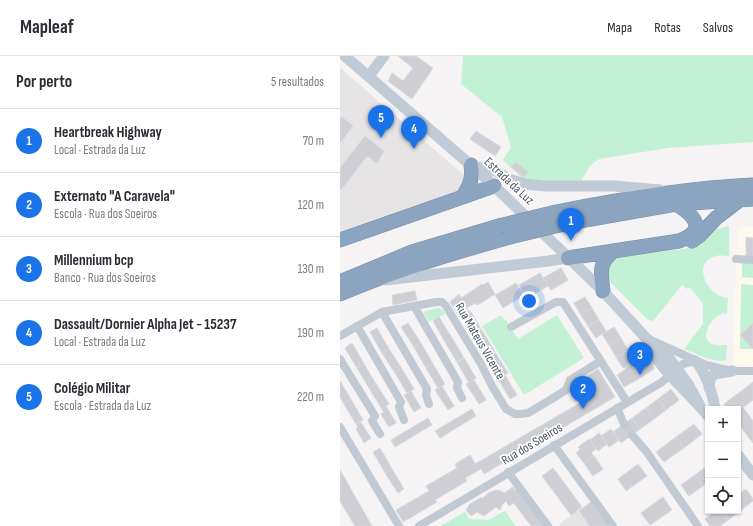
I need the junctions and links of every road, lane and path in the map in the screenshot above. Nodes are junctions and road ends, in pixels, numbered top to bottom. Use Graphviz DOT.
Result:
graph roads {
  1 [pos="345,56"];
  2 [pos="384,56"];
  3 [pos="369,76"];
  4 [pos="471,165"];
  5 [pos="753,185"];
  6 [pos="494,186"];
  7 [pos="463,196"];
  8 [pos="678,198"];
  9 [pos="747,199"];
  10 [pos="340,240"];
  11 [pos="679,241"];
  12 [pos="614,251"];
  13 [pos="568,258"];
  14 [pos="736,259"];
  15 [pos="753,260"];
  16 [pos="340,271"];
  17 [pos="367,276"];
  18 [pos="340,282"];
  19 [pos="603,291"];
  20 [pos="340,294"];
  21 [pos="414,306"];
  22 [pos="382,312"];
  23 [pos="357,326"];
  24 [pos="511,327"];
  25 [pos="340,336"];
  26 [pos="645,337"];
  27 [pos="340,359"];
  28 [pos="601,361"];
  29 [pos="694,361"];
  30 [pos="732,371"];
  31 [pos="753,371"];
  32 [pos="674,372"];
  33 [pos="709,388"];
  34 [pos="462,398"];
  35 [pos="627,402"];
  36 [pos="429,404"];
  37 [pos="715,406"];
  38 [pos="617,408"];
  39 [pos="705,412"];
  40 [pos="404,420"];
  41 [pos="624,424"];
  42 [pos="340,427"];
  43 [pos="380,434"];
  44 [pos="632,435"];
  45 [pos="554,445"];
  46 [pos="741,459"];
  47 [pos="508,472"];
  48 [pos="753,475"];
  49 [pos="399,526"];
  50 [pos="419,526"];
  51 [pos="548,526"];
  52 [pos="614,526"];
  53 [pos="698,526"];
  1 -- 3 [label="main road, Estrada da Luz"];
  2 -- 3 [label="main road"];
  3 -- 4 [label="main road, Estrada da Luz"];
  4 -- 6 [label="main road, Estrada da Luz"];
  4 -- 7 [label="highway"];
  4 -- 8 [label="main road"];
  5 -- 8 [label="highway"];
  6 -- 7 [label="highway"];
  6 -- 13 [label="main road, Estrada da Luz"];
  7 -- 10 [label="highway"];
  8 -- 9 [label="highway"];
  8 -- 11 [label="highway"];
  8 -- 17 [label="highway, bridge"];
  8 -- 17 [label="highway, bridge"];
  9 -- 11 [label="highway"];
  11 -- 12 [label="highway"];
  12 -- 13 [label="highway"];
  12 -- 19 [label="highway"];
  13 -- 17 [label="main road"];
  13 -- 19 [label="main road, Estrada da Luz"];
  14 -- 15 [label="street"];
  16 -- 17 [label="highway"];
  17 -- 18 [label="highway"];
  17 -- 20 [label="highway"];
  19 -- 26 [label="main road, Estrada da Luz"];
  21 -- 22 [label="street, Rua Mateus Vicente"];
  21 -- 28 [label="street, Rua Mateus Vicente"];
  21 -- 34 [label="street"];
  22 -- 23 [label="street, Rua Mateus Vicente"];
  22 -- 36 [label="street"];
  23 -- 25 [label="street, Rua Mateus Vicente"];
  23 -- 40 [label="street"];
  24 -- 28 [label="street"];
  26 -- 29 [label="street"];
  26 -- 32 [label="main road, Estrada da Luz"];
  27 -- 43 [label="street"];
  28 -- 35 [label="street"];
  29 -- 30 [label="street"];
  29 -- 32 [label="street, Rua dos Soeiros"];
  29 -- 33 [label="main road"];
  30 -- 31 [label="street"];
  30 -- 33 [label="main road"];
  32 -- 35 [label="street, Rua dos Soeiros"];
  32 -- 39 [label="main road, Estrada da Luz"];
  33 -- 37 [label="main road"];
  35 -- 38 [label="street, Rua dos Soeiros"];
  38 -- 41 [label="street"];
  38 -- 45 [label="street, Rua dos Soeiros"];
  42 -- 49 [label="street"];
  44 -- 53 [label="street"];
  45 -- 47 [label="street, Rua dos Soeiros"];
  45 -- 52 [label="street"];
  46 -- 48 [label="main road"];
  47 -- 50 [label="street, Rua dos Soeiros"];
  47 -- 51 [label="street"];
}
